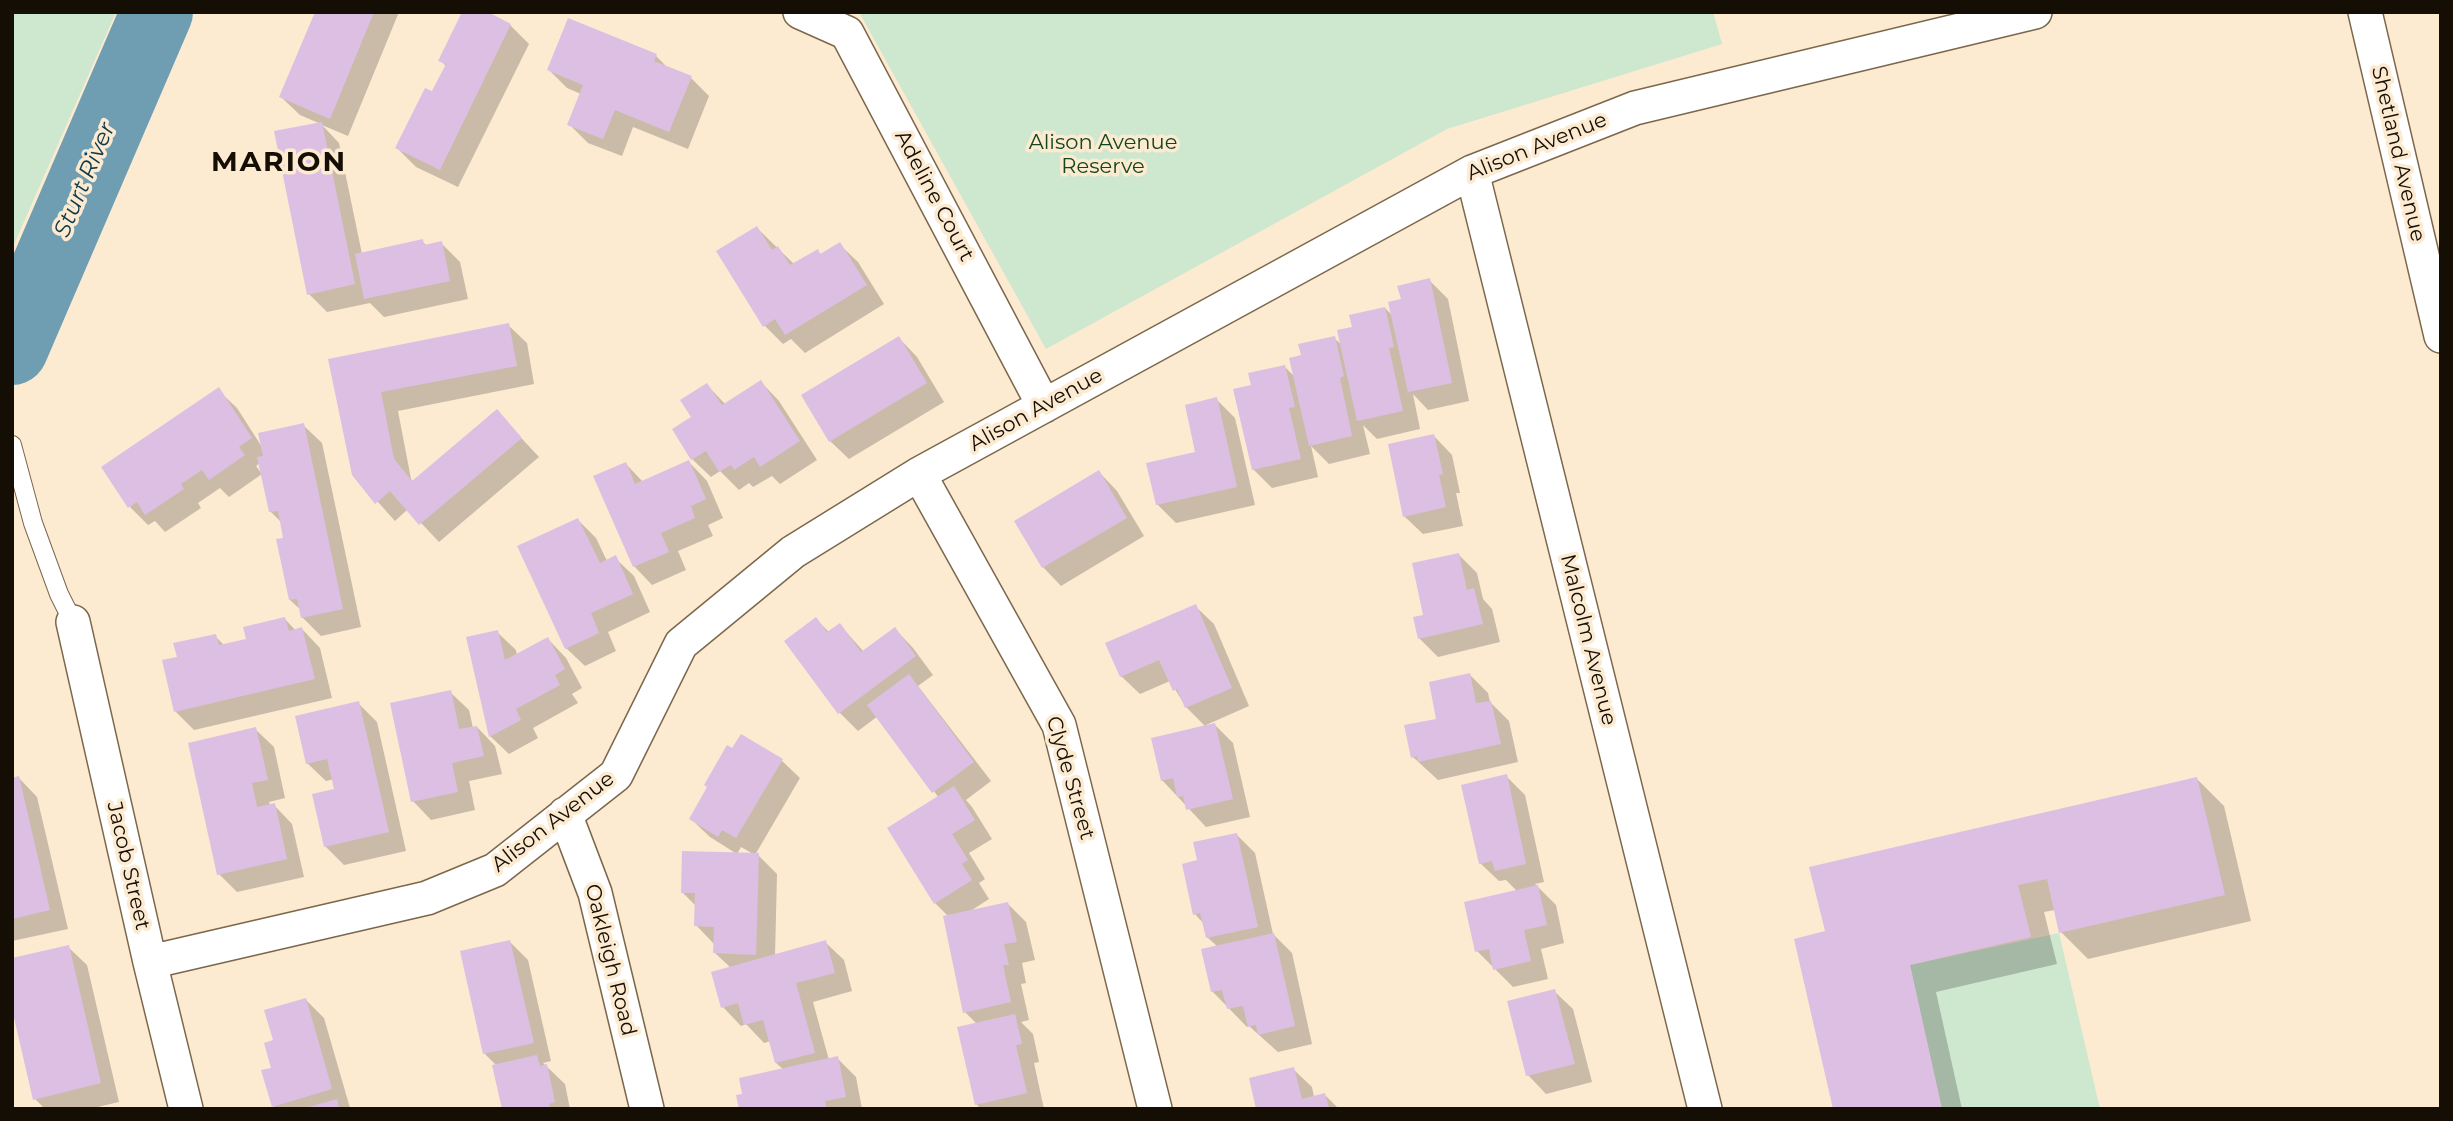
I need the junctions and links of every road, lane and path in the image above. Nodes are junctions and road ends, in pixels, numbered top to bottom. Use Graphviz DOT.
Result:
graph roads {
  1 [pos="800,12"];
  2 [pos="2035,12"];
  3 [pos="2365,12"];
  4 [pos="1472,172"];
  5 [pos="2441,337"];
  6 [pos="1044,406"];
  7 [pos="12,445"];
  8 [pos="919,474"];
  9 [pos="74,622"];
  10 [pos="565,814"];
  11 [pos="150,962"];
  12 [pos="186,1109"];
  13 [pos="648,1109"];
  14 [pos="1154,1109"];
  15 [pos="1705,1109"];
  1 -- 6 [label="street, Adeline Court"];
  2 -- 4 [label="street, Alison Avenue"];
  3 -- 5 [label="street, Shetland Avenue"];
  4 -- 6 [label="street, Alison Avenue"];
  4 -- 15 [label="street, Malcolm Avenue"];
  6 -- 8 [label="street, Alison Avenue"];
  7 -- 9 [label="lane"];
  8 -- 10 [label="street, Alison Avenue"];
  8 -- 14 [label="street, Clyde Street"];
  9 -- 11 [label="street, Jacob Street"];
  10 -- 11 [label="street, Alison Avenue"];
  10 -- 13 [label="street, Oakleigh Road"];
  11 -- 12 [label="street, Jacob Street"];
}
